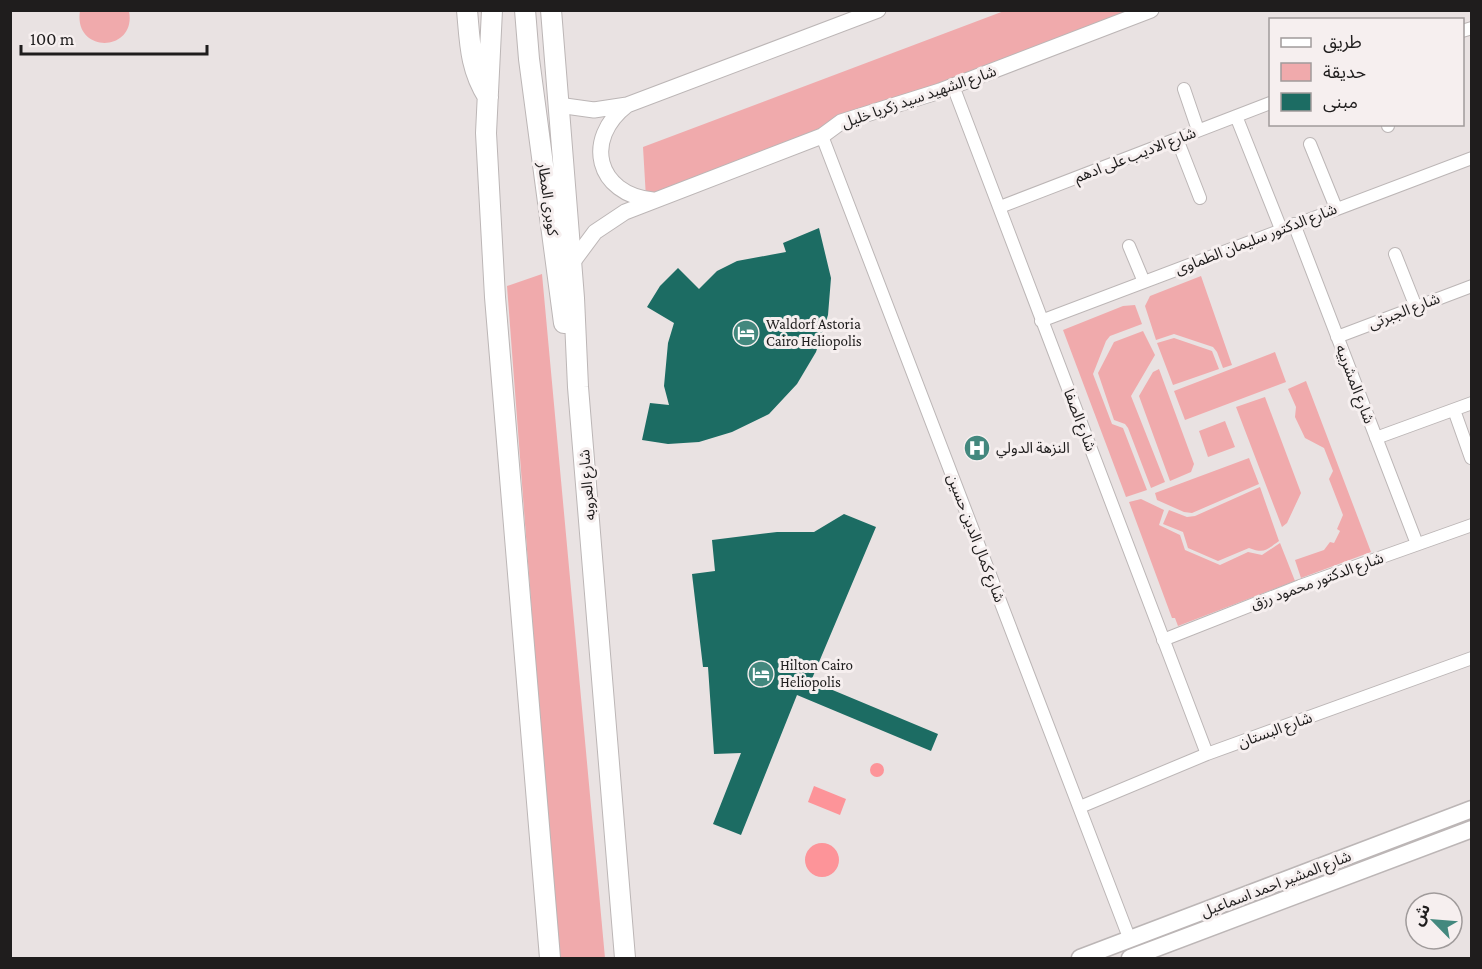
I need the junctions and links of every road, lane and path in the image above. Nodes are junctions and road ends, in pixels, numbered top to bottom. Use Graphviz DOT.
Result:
graph roads {
  1 [pos="467,10"];
  2 [pos="492,10"];
  3 [pos="525,10"];
  4 [pos="551,10"];
  5 [pos="1151,10"];
  6 [pos="873,11"];
  7 [pos="953,86"];
  8 [pos="1184,89"];
  9 [pos="488,97"];
  10 [pos="1269,103"];
  11 [pos="558,105"];
  12 [pos="627,105"];
  13 [pos="1236,116"];
  14 [pos="1198,130"];
  15 [pos="822,136"];
  16 [pos="1177,139"];
  17 [pos="1310,144"];
  18 [pos="1472,158"];
  19 [pos="1200,198"];
  20 [pos="654,200"];
  21 [pos="1000,207"];
  22 [pos="1336,208"];
  23 [pos="1294,224"];
  24 [pos="1281,229"];
  25 [pos="1129,246"];
  26 [pos="1395,254"];
  27 [pos="572,263"];
  28 [pos="1144,282"];
  29 [pos="1472,286"];
  30 [pos="1416,307"];
  31 [pos="1041,321"];
  32 [pos="1337,337"];
  33 [pos="578,387"];
  34 [pos="1472,403"];
  35 [pos="1454,410"];
  36 [pos="1376,438"];
  37 [pos="1471,458"];
  38 [pos="1472,525"];
  39 [pos="1417,544"];
  40 [pos="1163,640"];
  41 [pos="1472,658"];
  42 [pos="1207,754"];
  43 [pos="1080,807"];
  44 [pos="1472,809"];
  45 [pos="1472,829"];
  46 [pos="1130,940"];
  47 [pos="550,958"];
  48 [pos="625,958"];
  49 [pos="1080,958"];
  50 [pos="1130,958"];
  1 -- 9 [label="highway"];
  2 -- 9 [label="highway"];
  3 -- 33 [label="highway, كوبرى المطار"];
  4 -- 11 [label="highway, شارع العروبه"];
  5 -- 7 [label="street, شارع الشهيد سيد زكريا خليل"];
  6 -- 12 [label="street"];
  7 -- 15 [label="street, شارع الشهيد سيد زكريا خليل"];
  7 -- 21 [label="street, شارع الصفا"];
  8 -- 14 [label="street"];
  9 -- 47 [label="highway"];
  10 -- 13 [label="street, شارع الاديب على ادهم"];
  11 -- 12 [label="street"];
  11 -- 27 [label="highway, شارع العروبه"];
  12 -- 20 [label="street"];
  13 -- 14 [label="street, شارع الاديب على ادهم"];
  13 -- 24 [label="street"];
  14 -- 16 [label="street, شارع الاديب على ادهم"];
  15 -- 20 [label="street, شارع الشهيد سيد زكريا خليل"];
  15 -- 43 [label="street, شارع كمال الدين حسين"];
  16 -- 19 [label="street"];
  16 -- 21 [label="street, شارع الاديب على ادهم"];
  17 -- 22 [label="street"];
  18 -- 22 [label="street, شارع الدكتور سليمان الطماوى"];
  20 -- 27 [label="street, شارع الشهيد سيد زكريا خليل"];
  21 -- 31 [label="street, شارع الصفا"];
  22 -- 23 [label="street, شارع الدكتور سليمان الطماوى"];
  23 -- 24 [label="street, شارع الدكتور سليمان الطماوى"];
  23 -- 32 [label="street, شارع المشربيه"];
  24 -- 28 [label="street, شارع الدكتور سليمان الطماوى"];
  25 -- 28 [label="street"];
  26 -- 30 [label="street"];
  27 -- 33 [label="highway, شارع العروبه"];
  28 -- 31 [label="street, شارع الدكتور سليمان الطماوى"];
  29 -- 30 [label="street, شارع الجبرتى"];
  30 -- 32 [label="street, شارع الجبرتى"];
  31 -- 40 [label="street, شارع الصفا"];
  32 -- 36 [label="street, شارع المشربيه"];
  33 -- 48 [label="highway, شارع العروبه"];
  34 -- 35 [label="street"];
  35 -- 36 [label="street"];
  35 -- 37 [label="street"];
  36 -- 39 [label="street, شارع المشربيه"];
  38 -- 39 [label="street, شارع الدكتور محمود رزق"];
  39 -- 40 [label="street, شارع الدكتور محمود رزق"];
  40 -- 42 [label="street, شارع الصفا"];
  41 -- 42 [label="street, شارع البستان"];
  42 -- 43 [label="street, شارع البستان"];
  43 -- 46 [label="street, شارع كمال الدين حسين"];
  44 -- 46 [label="main road, شارع المشير احمد اسماعيل"];
  45 -- 50 [label="main road, شارع المشير احمد اسماعيل"];
  46 -- 49 [label="main road, شارع المشير احمد اسماعيل"];
}
